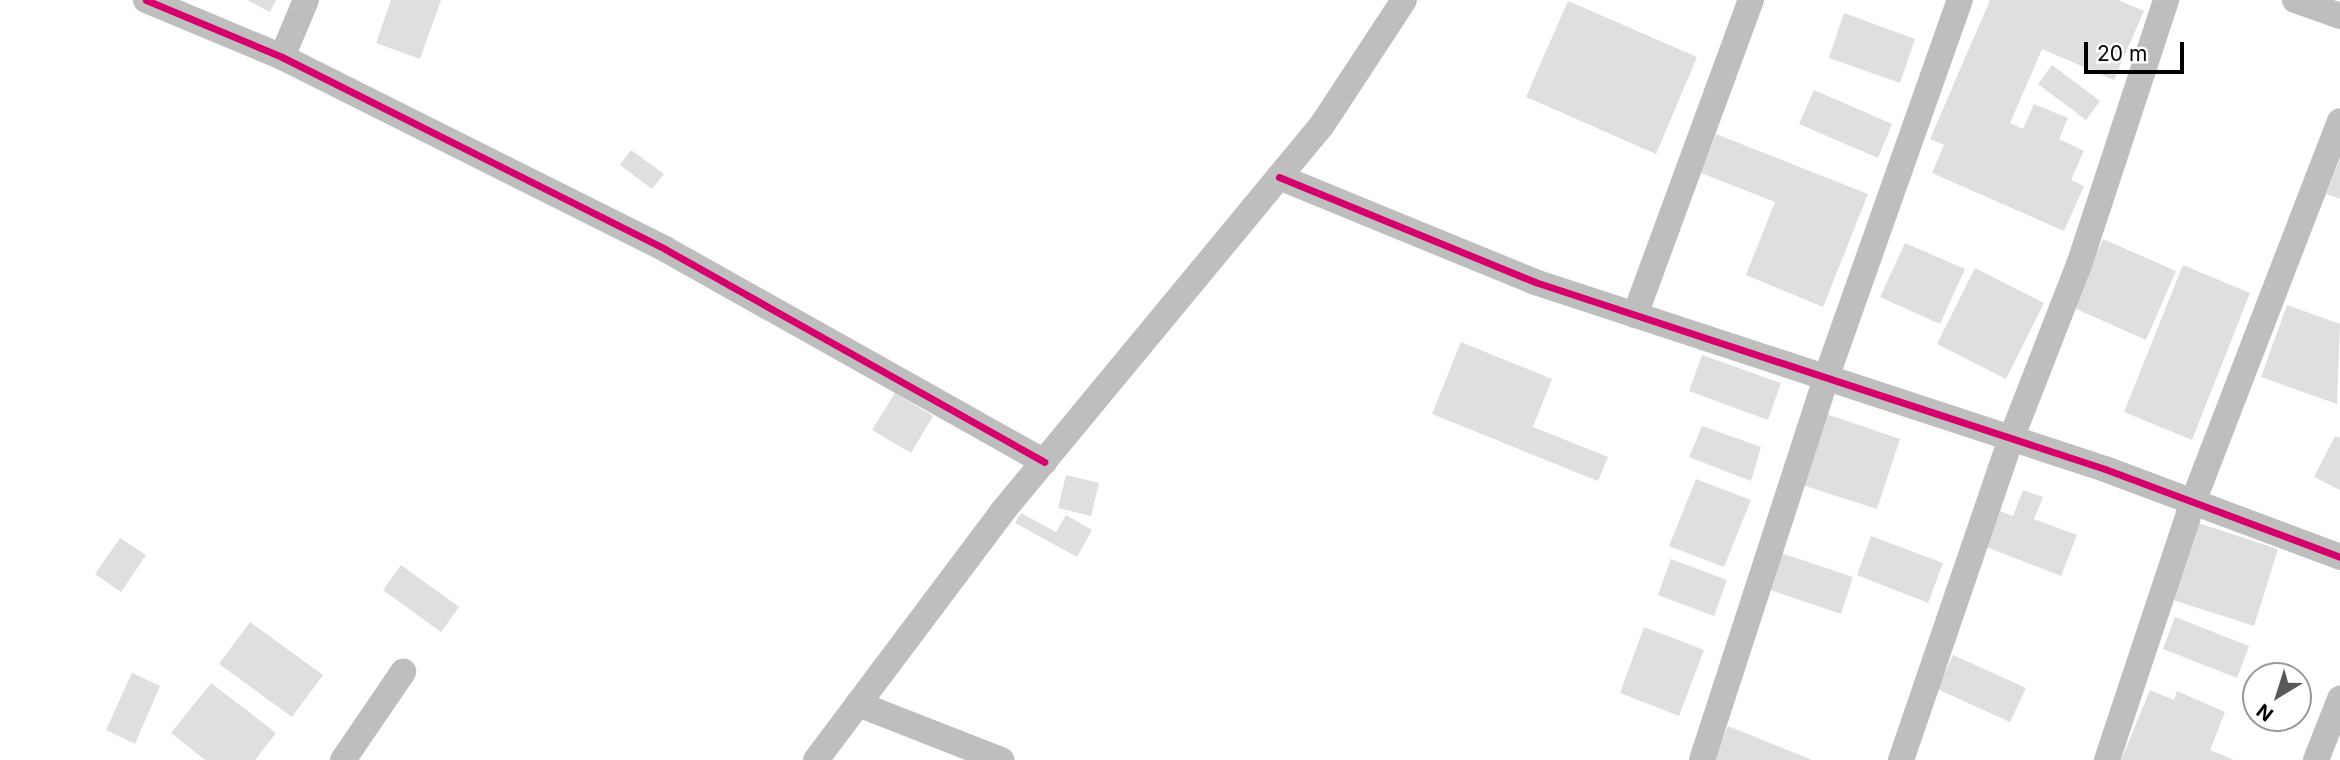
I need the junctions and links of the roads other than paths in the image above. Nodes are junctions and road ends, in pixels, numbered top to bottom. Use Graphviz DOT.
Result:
graph roads {
  1 [pos="146,0"];
  2 [pos="306,0"];
  3 [pos="1404,0"];
  4 [pos="1751,0"];
  5 [pos="1960,0"];
  6 [pos="2166,0"];
  7 [pos="2295,0"];
  8 [pos="2340,16"];
  9 [pos="282,57"];
  10 [pos="2340,121"];
  11 [pos="1279,177"];
  12 [pos="1635,315"];
  13 [pos="1826,378"];
  14 [pos="2011,439"];
  15 [pos="1044,462"];
  16 [pos="2193,502"];
  17 [pos="2340,556"];
  18 [pos="402,672"];
  19 [pos="2340,699"];
  20 [pos="858,704"];
  21 [pos="343,760"];
  22 [pos="816,760"];
  23 [pos="1001,760"];
  24 [pos="1702,760"];
  25 [pos="1900,760"];
  26 [pos="2107,760"];
  27 [pos="2316,760"];
  1 -- 9 [label="street"];
  2 -- 9 [label="street"];
  3 -- 11 [label="street"];
  4 -- 12 [label="street"];
  5 -- 13 [label="street"];
  6 -- 14 [label="street"];
  7 -- 8 [label="street"];
  9 -- 15 [label="street"];
  10 -- 16 [label="street"];
  11 -- 12 [label="street"];
  11 -- 15 [label="street"];
  12 -- 13 [label="street"];
  13 -- 14 [label="street"];
  13 -- 24 [label="street"];
  14 -- 16 [label="street"];
  14 -- 25 [label="street"];
  15 -- 20 [label="street"];
  16 -- 17 [label="street"];
  16 -- 26 [label="street"];
  18 -- 21 [label="street"];
  19 -- 27 [label="street"];
  20 -- 22 [label="street"];
  20 -- 23 [label="street"];
}
